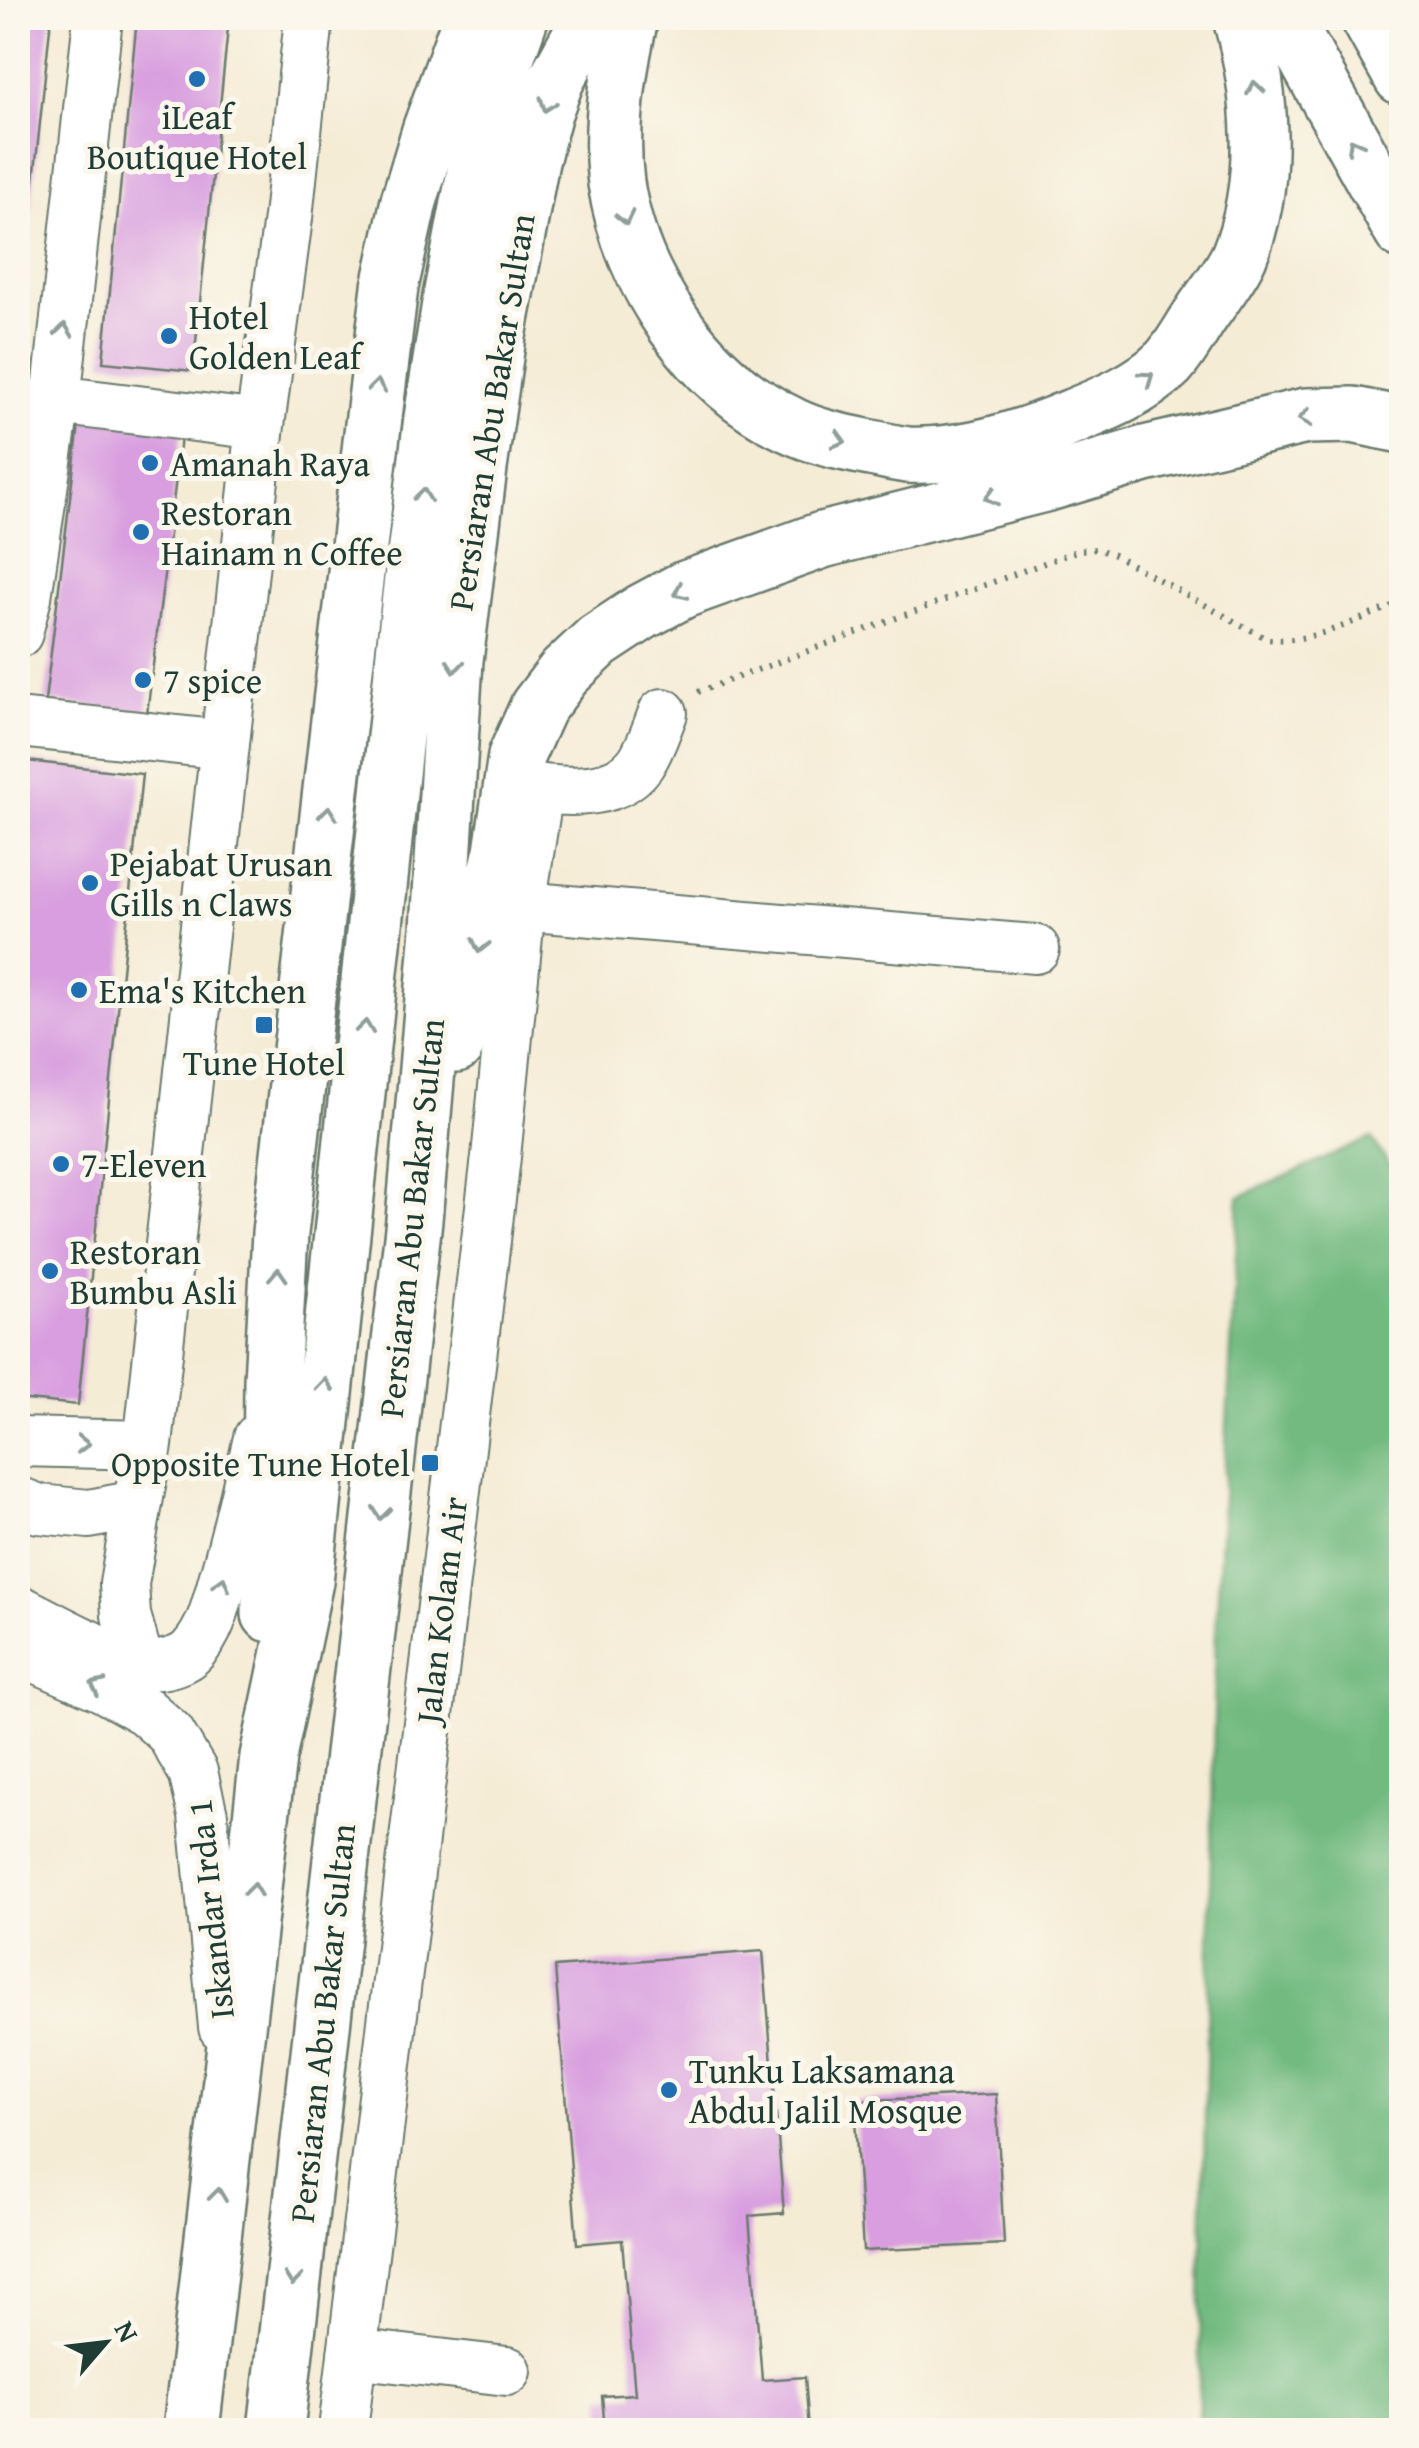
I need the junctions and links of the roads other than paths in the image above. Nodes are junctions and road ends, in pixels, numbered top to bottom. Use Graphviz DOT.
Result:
graph roads {
  1 [pos="98,18"];
  2 [pos="309,18"];
  3 [pos="471,18"];
  4 [pos="520,18"];
  5 [pos="590,18"];
  6 [pos="630,18"];
  7 [pos="1241,18"];
  8 [pos="1284,18"];
  9 [pos="1369,18"];
  10 [pos="1402,77"];
  11 [pos="1402,231"];
  12 [pos="37,405"];
  13 [pos="260,425"];
  14 [pos="1402,426"];
  15 [pos="18,633"];
  16 [pos="675,704"];
  17 [pos="18,722"];
  18 [pos="225,744"];
  19 [pos="526,787"];
  20 [pos="522,906"];
  21 [pos="1034,949"];
  22 [pos="414,1220"];
  23 [pos="272,1382"];
  24 [pos="18,1442"];
  25 [pos="148,1445"];
  26 [pos="18,1502"];
  27 [pos="136,1505"];
  28 [pos="18,1609"];
  29 [pos="18,1650"];
  30 [pos="155,1662"];
  31 [pos="268,1757"];
  32 [pos="230,2091"];
  33 [pos="352,2354"];
  34 [pos="507,2371"];
  35 [pos="191,2430"];
  36 [pos="276,2430"];
  37 [pos="344,2430"];
  12 -- 1 [label="street, one-way"];
  2 -- 13 [label="street"];
  23 -- 3 [label="highway, one-way"];
  31 -- 4 [label="highway, Persiaran Abu Bakar Sultan, one-way"];
  5 -- 22 [label="highway, Persiaran Abu Bakar Sultan, one-way"];
  6 -- 7 [label="highway, one-way"];
  11 -- 8 [label="highway, one-way"];
  9 -- 10 [label="highway"];
  12 -- 13 [label="street"];
  12 -- 15 [label="street"];
  13 -- 18 [label="street"];
  14 -- 19 [label="highway, one-way"];
  16 -- 19 [label="street"];
  17 -- 18 [label="street"];
  18 -- 25 [label="street"];
  19 -- 20 [label="street, Jalan Kolam Air"];
  19 -- 22 [label="highway, one-way"];
  20 -- 21 [label="street"];
  20 -- 33 [label="street, Jalan Kolam Air"];
  22 -- 36 [label="highway, Persiaran Abu Bakar Sultan, one-way"];
  30 -- 23 [label="street, one-way"];
  23 -- 31 [label="highway"];
  24 -- 25 [label="street, one-way"];
  25 -- 27 [label="street"];
  26 -- 27 [label="street"];
  27 -- 30 [label="street"];
  28 -- 30 [label="street"];
  32 -- 29 [label="street, Iskandar Irda 1, one-way"];
  32 -- 31 [label="highway, Persiaran Abu Bakar Sultan, one-way"];
  35 -- 32 [label="highway, Persiaran Abu Bakar Sultan, one-way"];
  33 -- 34 [label="street"];
  33 -- 37 [label="street, Jalan Kolam Air"];
}
